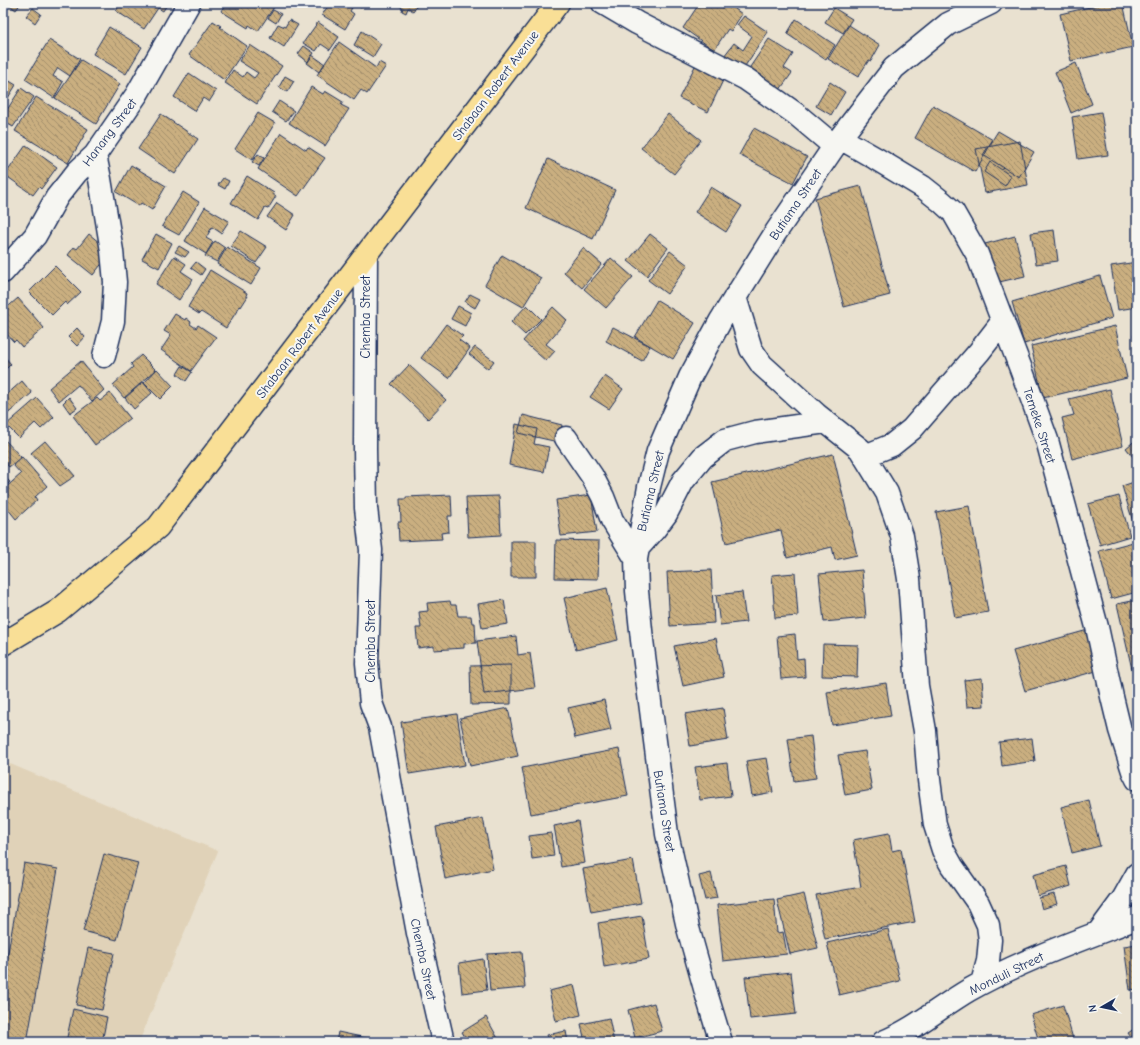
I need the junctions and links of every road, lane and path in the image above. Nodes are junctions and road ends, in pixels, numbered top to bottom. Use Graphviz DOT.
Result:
graph roads {
  1 [pos="189,3"];
  2 [pos="558,3"];
  3 [pos="603,3"];
  4 [pos="991,3"];
  5 [pos="837,142"];
  6 [pos="95,154"];
  7 [pos="366,256"];
  8 [pos="3,272"];
  9 [pos="735,297"];
  10 [pos="1003,321"];
  11 [pos="104,356"];
  12 [pos="826,422"];
  13 [pos="566,438"];
  14 [pos="865,456"];
  15 [pos="637,554"];
  16 [pos="3,644"];
  17 [pos="1137,779"];
  18 [pos="1137,874"];
  19 [pos="1137,918"];
  20 [pos="1098,933"];
  21 [pos="982,983"];
  22 [pos="443,1042"];
  23 [pos="722,1042"];
  24 [pos="883,1042"];
  1 -- 6 [label="street, Hanang Street"];
  2 -- 7 [label="main road, Shabaan Robert Avenue"];
  3 -- 5 [label="street, Temeke Street"];
  4 -- 5 [label="street, Butiama Street"];
  5 -- 9 [label="street, Butiama Street"];
  5 -- 10 [label="street, Temeke Street"];
  6 -- 8 [label="street, Hanang Street"];
  6 -- 11 [label="street"];
  7 -- 16 [label="main road, Shabaan Robert Avenue"];
  7 -- 22 [label="street, Chemba Street"];
  9 -- 12 [label="street"];
  9 -- 15 [label="street, Butiama Street"];
  10 -- 14 [label="street"];
  10 -- 17 [label="street, Temeke Street"];
  12 -- 14 [label="street"];
  12 -- 15 [label="street"];
  13 -- 15 [label="street"];
  14 -- 21 [label="street"];
  15 -- 23 [label="street, Butiama Street"];
  18 -- 20 [label="street"];
  19 -- 20 [label="street, Monduli Street"];
  20 -- 21 [label="street, Monduli Street"];
  21 -- 24 [label="street, Monduli Street"];
}
